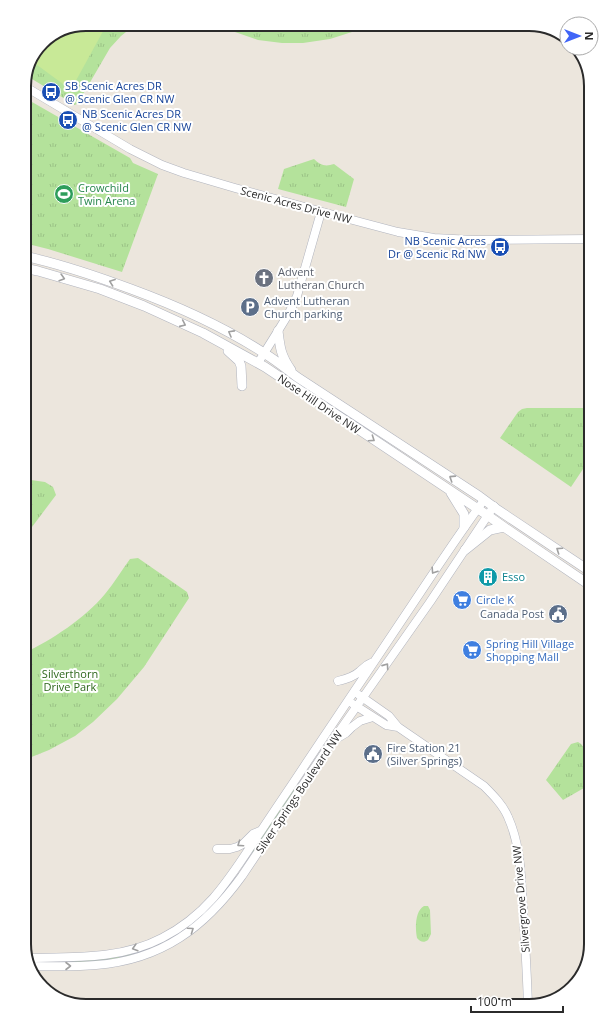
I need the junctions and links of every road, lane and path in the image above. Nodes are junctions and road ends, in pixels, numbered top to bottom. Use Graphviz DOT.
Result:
graph roads {
  1 [pos="31,90"];
  2 [pos="321,212"];
  3 [pos="584,239"];
  4 [pos="31,258"];
  5 [pos="31,270"];
  6 [pos="278,332"];
  7 [pos="213,338"];
  8 [pos="264,353"];
  9 [pos="258,363"];
  10 [pos="297,377"];
  11 [pos="242,386"];
  12 [pos="449,490"];
  13 [pos="484,500"];
  14 [pos="494,506"];
  15 [pos="477,509"];
  16 [pos="487,516"];
  17 [pos="464,527"];
  18 [pos="504,527"];
  19 [pos="465,550"];
  20 [pos="584,567"];
  21 [pos="584,581"];
  22 [pos="419,594"];
  23 [pos="430,602"];
  24 [pos="374,662"];
  25 [pos="338,681"];
  26 [pos="355,692"];
  27 [pos="363,698"];
  28 [pos="349,700"];
  29 [pos="357,706"];
  30 [pos="373,717"];
  31 [pos="398,727"];
  32 [pos="334,740"];
  33 [pos="261,830"];
  34 [pos="217,849"];
  35 [pos="33,958"];
  36 [pos="36,966"];
  37 [pos="528,999"];
  1 -- 2 [label="street, Scenic Acres Drive NW"];
  2 -- 3 [label="street, Scenic Acres Drive NW"];
  2 -- 6 [label="street"];
  8 -- 4 [label="main road, Nose Hill Drive NW, one-way"];
  5 -- 7 [label="main road, Nose Hill Drive NW, one-way"];
  6 -- 8 [label="street"];
  6 -- 10 [label="main road"];
  7 -- 9 [label="main road, Nose Hill Drive NW"];
  7 -- 11 [label="main road"];
  8 -- 9 [label="street"];
  8 -- 10 [label="main road, Nose Hill Drive NW"];
  9 -- 12 [label="main road, Nose Hill Drive NW, one-way"];
  13 -- 10 [label="main road, Nose Hill Drive NW, one-way"];
  12 -- 15 [label="main road, Nose Hill Drive NW"];
  12 -- 17 [label="main road"];
  13 -- 14 [label="main road, Nose Hill Drive NW"];
  13 -- 15 [label="street, Silver Springs Boulevard NW"];
  14 -- 16 [label="street, Silver Springs Boulevard NW"];
  20 -- 14 [label="main road, Nose Hill Drive NW, one-way"];
  15 -- 16 [label="main road, Nose Hill Drive NW"];
  15 -- 17 [label="street, Silver Springs Boulevard NW"];
  16 -- 18 [label="main road, Nose Hill Drive NW"];
  16 -- 19 [label="street, Silver Springs Boulevard NW"];
  17 -- 22 [label="street, Silver Springs Boulevard NW, one-way"];
  18 -- 19 [label="main road"];
  18 -- 21 [label="main road, Nose Hill Drive NW"];
  19 -- 23 [label="street, Silver Springs Boulevard NW"];
  22 -- 23 [label="street"];
  22 -- 24 [label="street, Silver Springs Boulevard NW"];
  27 -- 23 [label="street, Silver Springs Boulevard NW, one-way"];
  24 -- 25 [label="street"];
  24 -- 26 [label="street, Silver Springs Boulevard NW"];
  26 -- 27 [label="street, Silvergrove Drive NW"];
  26 -- 28 [label="street, Silver Springs Boulevard NW"];
  27 -- 29 [label="street, Silver Springs Boulevard NW"];
  27 -- 31 [label="street, Silvergrove Drive NW"];
  28 -- 29 [label="street, Silvergrove Drive NW"];
  28 -- 33 [label="street, Silver Springs Boulevard NW"];
  29 -- 30 [label="street, Silvergrove Drive NW"];
  29 -- 32 [label="street, Silver Springs Boulevard NW"];
  30 -- 31 [label="street, Silvergrove Drive NW"];
  30 -- 32 [label="street"];
  31 -- 37 [label="street, Silvergrove Drive NW"];
  36 -- 32 [label="street, Silver Springs Boulevard NW, one-way"];
  33 -- 34 [label="street, one-way"];
  33 -- 35 [label="street, Silver Springs Boulevard NW, one-way"];
}
